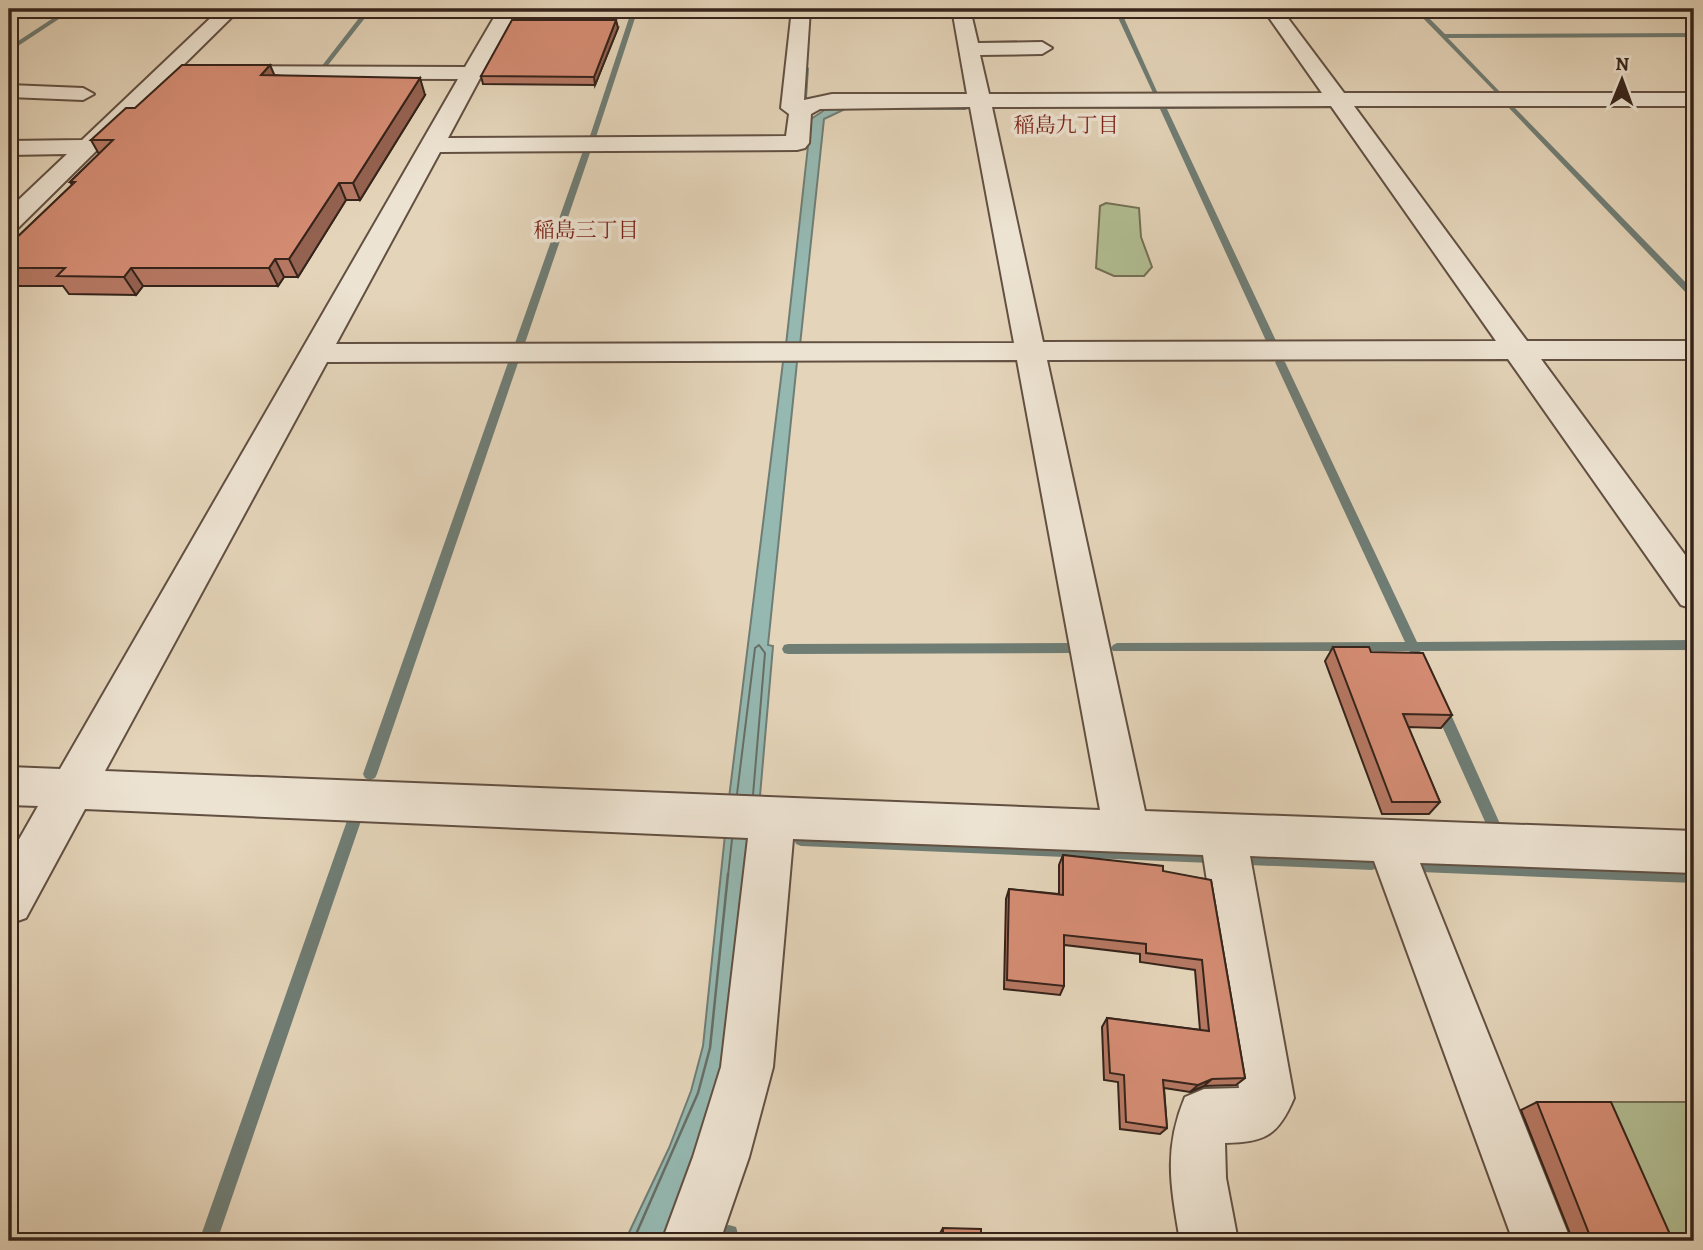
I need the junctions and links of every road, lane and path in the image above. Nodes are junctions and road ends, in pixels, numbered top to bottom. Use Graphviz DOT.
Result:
graph roads {
  1 [pos="231,9"];
  2 [pos="508,9"];
  3 [pos="801,9"];
  4 [pos="961,9"];
  5 [pos="1272,9"];
  6 [pos="1042,48"];
  7 [pos="970,49"];
  8 [pos="164,72"];
  9 [pos="472,73"];
  10 [pos="9,91"];
  11 [pos="83,94"];
  12 [pos="1694,99"];
  13 [pos="1338,100"];
  14 [pos="982,101"];
  15 [pos="800,111"];
  16 [pos="432,145"];
  17 [pos="87,147"];
  18 [pos="9,148"];
  19 [pos="9,223"];
  20 [pos="1518,350"];
  21 [pos="1694,350"];
  22 [pos="1032,351"];
  23 [pos="316,353"];
  24 [pos="1694,595"];
  25 [pos="9,786"];
  26 [pos="72,789"];
  27 [pos="752,818"];
  28 [pos="1127,832"];
  29 [pos="1223,835"];
  30 [pos="1389,841"];
  31 [pos="1694,852"];
  32 [pos="9,902"];
  33 [pos="722,1157"];
  34 [pos="691,1241"];
  35 [pos="712,1241"];
  36 [pos="1209,1241"];
  37 [pos="1542,1241"];
  1 -- 8 [label="street"];
  2 -- 9 [label="street"];
  3 -- 15 [label="street"];
  4 -- 7 [label="street"];
  5 -- 13 [label="street"];
  6 -- 7 [label="street"];
  7 -- 14 [label="street"];
  8 -- 9 [label="street"];
  8 -- 17 [label="street"];
  9 -- 16 [label="street"];
  10 -- 11 [label="street"];
  12 -- 13 [label="street"];
  13 -- 14 [label="street"];
  13 -- 20 [label="street"];
  14 -- 15 [label="street"];
  14 -- 22 [label="street"];
  15 -- 16 [label="street"];
  16 -- 23 [label="street"];
  17 -- 18 [label="street"];
  17 -- 19 [label="street"];
  20 -- 21 [label="street"];
  20 -- 22 [label="street"];
  20 -- 24 [label="street"];
  22 -- 23 [label="street"];
  22 -- 28 [label="street"];
  23 -- 26 [label="street"];
  25 -- 26 [label="street"];
  26 -- 27 [label="street"];
  26 -- 32 [label="street"];
  27 -- 28 [label="street"];
  27 -- 33 [label="street"];
  28 -- 29 [label="street"];
  29 -- 30 [label="street"];
  29 -- 36 [label="street"];
  30 -- 31 [label="street"];
  30 -- 37 [label="street"];
  33 -- 34 [label="street"];
  33 -- 35 [label="street"];
}
